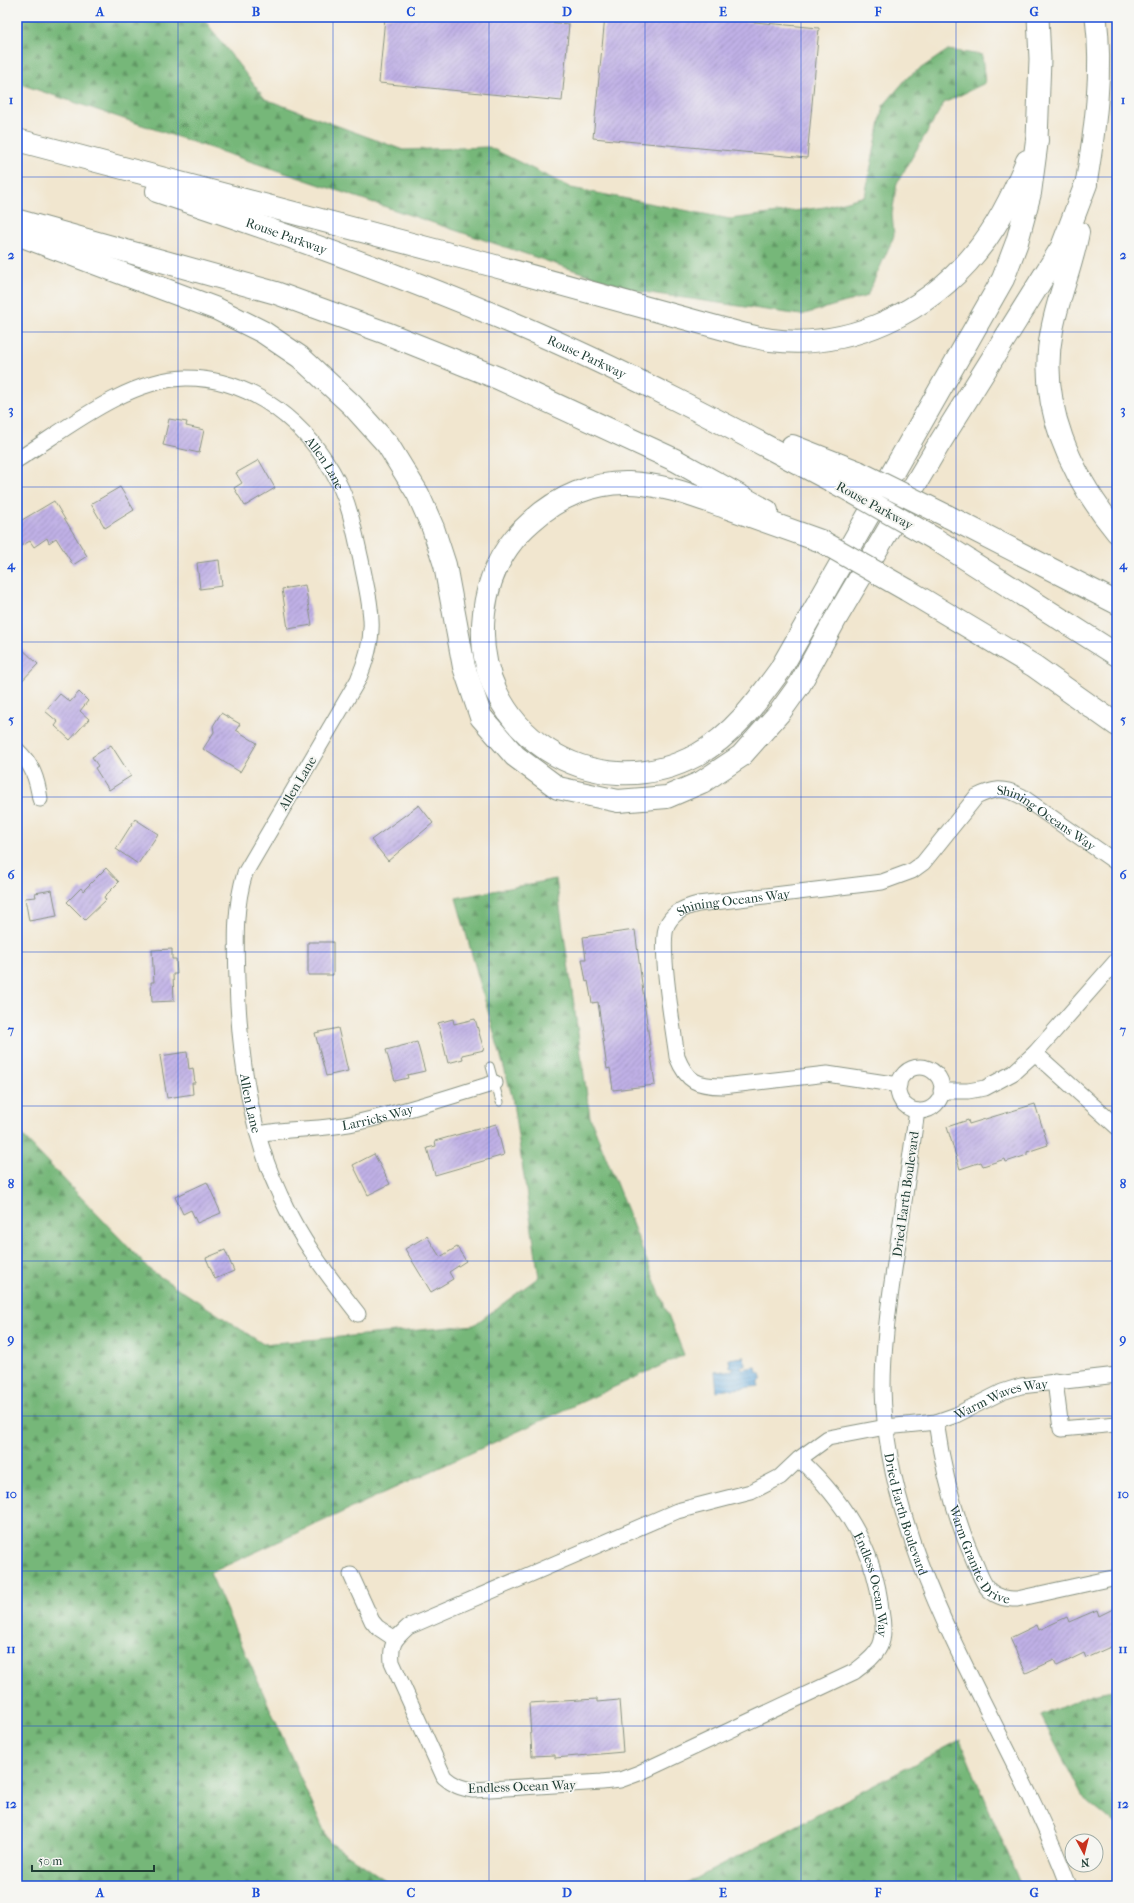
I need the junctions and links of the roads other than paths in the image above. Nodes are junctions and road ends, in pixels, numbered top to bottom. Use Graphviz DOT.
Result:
graph roads {
  1 [pos="1038,17"];
  2 [pos="1096,17"];
  3 [pos="17,140"];
  4 [pos="1037,140"];
  5 [pos="17,144"];
  6 [pos="1086,184"];
  7 [pos="17,221"];
  8 [pos="17,234"];
  9 [pos="17,460"];
  10 [pos="854,481"];
  11 [pos="1117,532"];
  12 [pos="821,541"];
  13 [pos="1117,603"];
  14 [pos="1117,655"];
  15 [pos="1117,725"];
  16 [pos="17,750"];
  17 [pos="40,798"];
  18 [pos="1117,863"];
  19 [pos="1117,960"];
  20 [pos="1035,1053"];
  21 [pos="490,1066"];
  22 [pos="495,1084"];
  23 [pos="899,1085"];
  24 [pos="941,1091"];
  25 [pos="500,1102"];
  26 [pos="917,1111"];
  27 [pos="1117,1127"];
  28 [pos="258,1134"];
  29 [pos="358,1314"];
  30 [pos="1117,1375"];
  31 [pos="1054,1381"];
  32 [pos="936,1422"];
  33 [pos="1117,1424"];
  34 [pos="886,1427"];
  35 [pos="798,1458"];
  36 [pos="351,1575"];
  37 [pos="1117,1578"];
  38 [pos="395,1639"];
  39 [pos="1069,1886"];
  1 -- 4 [label="street"];
  2 -- 6 [label="street"];
  3 -- 4 [label="main road"];
  4 -- 12 [label="main road"];
  5 -- 10 [label="main road, Rouse Parkway"];
  6 -- 8 [label="main road"];
  6 -- 11 [label="main road"];
  7 -- 12 [label="main road"];
  9 -- 28 [label="street, Allen Lane"];
  10 -- 13 [label="main road, bridge"];
  10 -- 14 [label="main road, Rouse Parkway, bridge"];
  12 -- 15 [label="main road, bridge"];
  16 -- 17 [label="street"];
  18 -- 23 [label="street, Shining Oceans Way"];
  19 -- 20 [label="street"];
  20 -- 24 [label="street"];
  20 -- 27 [label="street"];
  21 -- 22 [label="lane"];
  22 -- 25 [label="lane"];
  22 -- 28 [label="street, Larricks Way"];
  23 -- 24 [label="street"];
  23 -- 26 [label="street"];
  24 -- 26 [label="street"];
  26 -- 34 [label="street, Dried Earth Boulevard"];
  28 -- 29 [label="street, Allen Lane"];
  30 -- 31 [label="street, Warm Waves Way"];
  31 -- 32 [label="street, Warm Waves Way"];
  31 -- 33 [label="street"];
  32 -- 34 [label="street, Warm Waves Way"];
  32 -- 37 [label="street, Warm Granite Drive"];
  34 -- 35 [label="street"];
  34 -- 39 [label="street, Dried Earth Boulevard"];
  35 -- 38 [label="street"];
  35 -- 38 [label="street, Endless Ocean Way"];
  36 -- 38 [label="street"];
}
